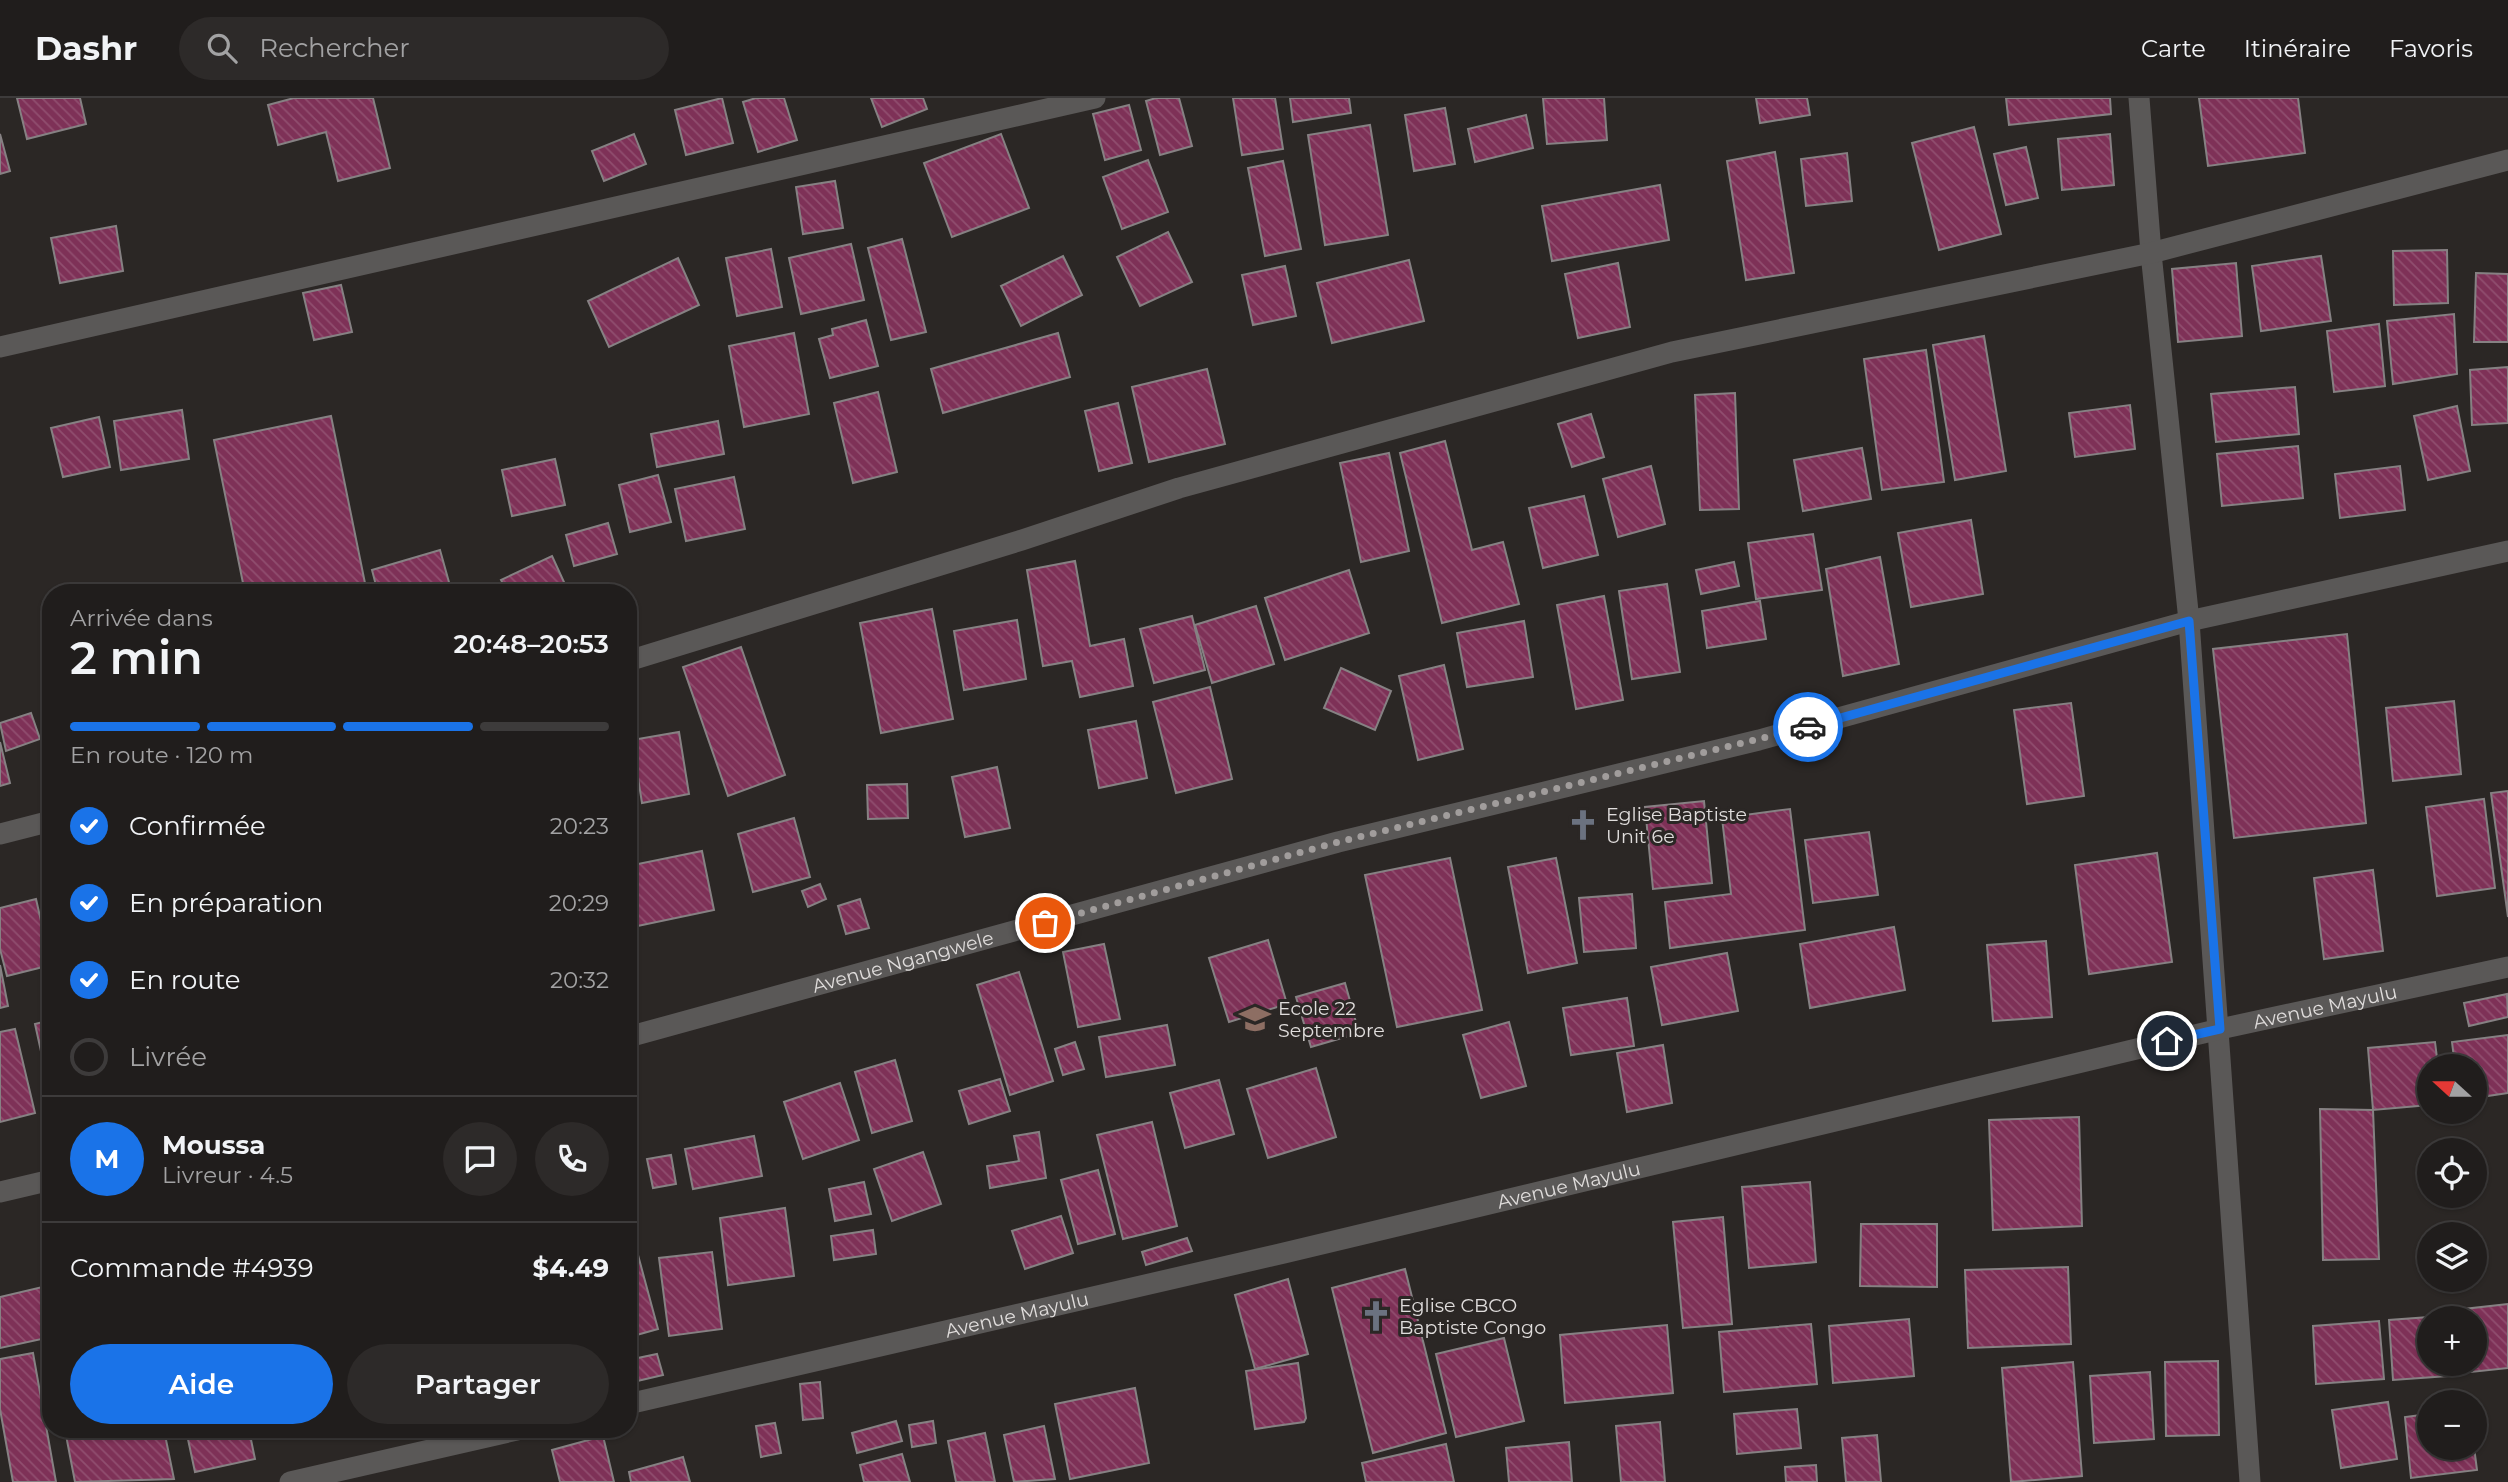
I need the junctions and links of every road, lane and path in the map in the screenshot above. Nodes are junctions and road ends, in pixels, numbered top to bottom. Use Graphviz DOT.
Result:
graph roads {
  1 [pos="1095,98"];
  2 [pos="2139,98"];
  3 [pos="2508,160"];
  4 [pos="2151,253"];
  5 [pos="0,347"];
  6 [pos="2508,551"];
  7 [pos="2189,621"];
  8 [pos="637,658"];
  9 [pos="42,823"];
  10 [pos="0,834"];
  11 [pos="2508,967"];
  12 [pos="2220,1029"];
  13 [pos="637,1035"];
  14 [pos="42,1182"];
  15 [pos="0,1192"];
  16 [pos="637,1402"];
  17 [pos="482,1438"];
  18 [pos="290,1482"];
  19 [pos="2250,1482"];
  1 -- 5 [label="street"];
  2 -- 4 [label="street"];
  3 -- 4 [label="street"];
  4 -- 7 [label="street"];
  4 -- 8 [label="street"];
  6 -- 7 [label="street, Avenue Ngangwele"];
  7 -- 12 [label="street"];
  7 -- 13 [label="street, Avenue Ngangwele"];
  9 -- 10 [label="street"];
  11 -- 12 [label="street, Avenue Mayulu"];
  12 -- 16 [label="street, Avenue Mayulu"];
  12 -- 19 [label="street"];
  14 -- 15 [label="street"];
  17 -- 18 [label="street"];
}
